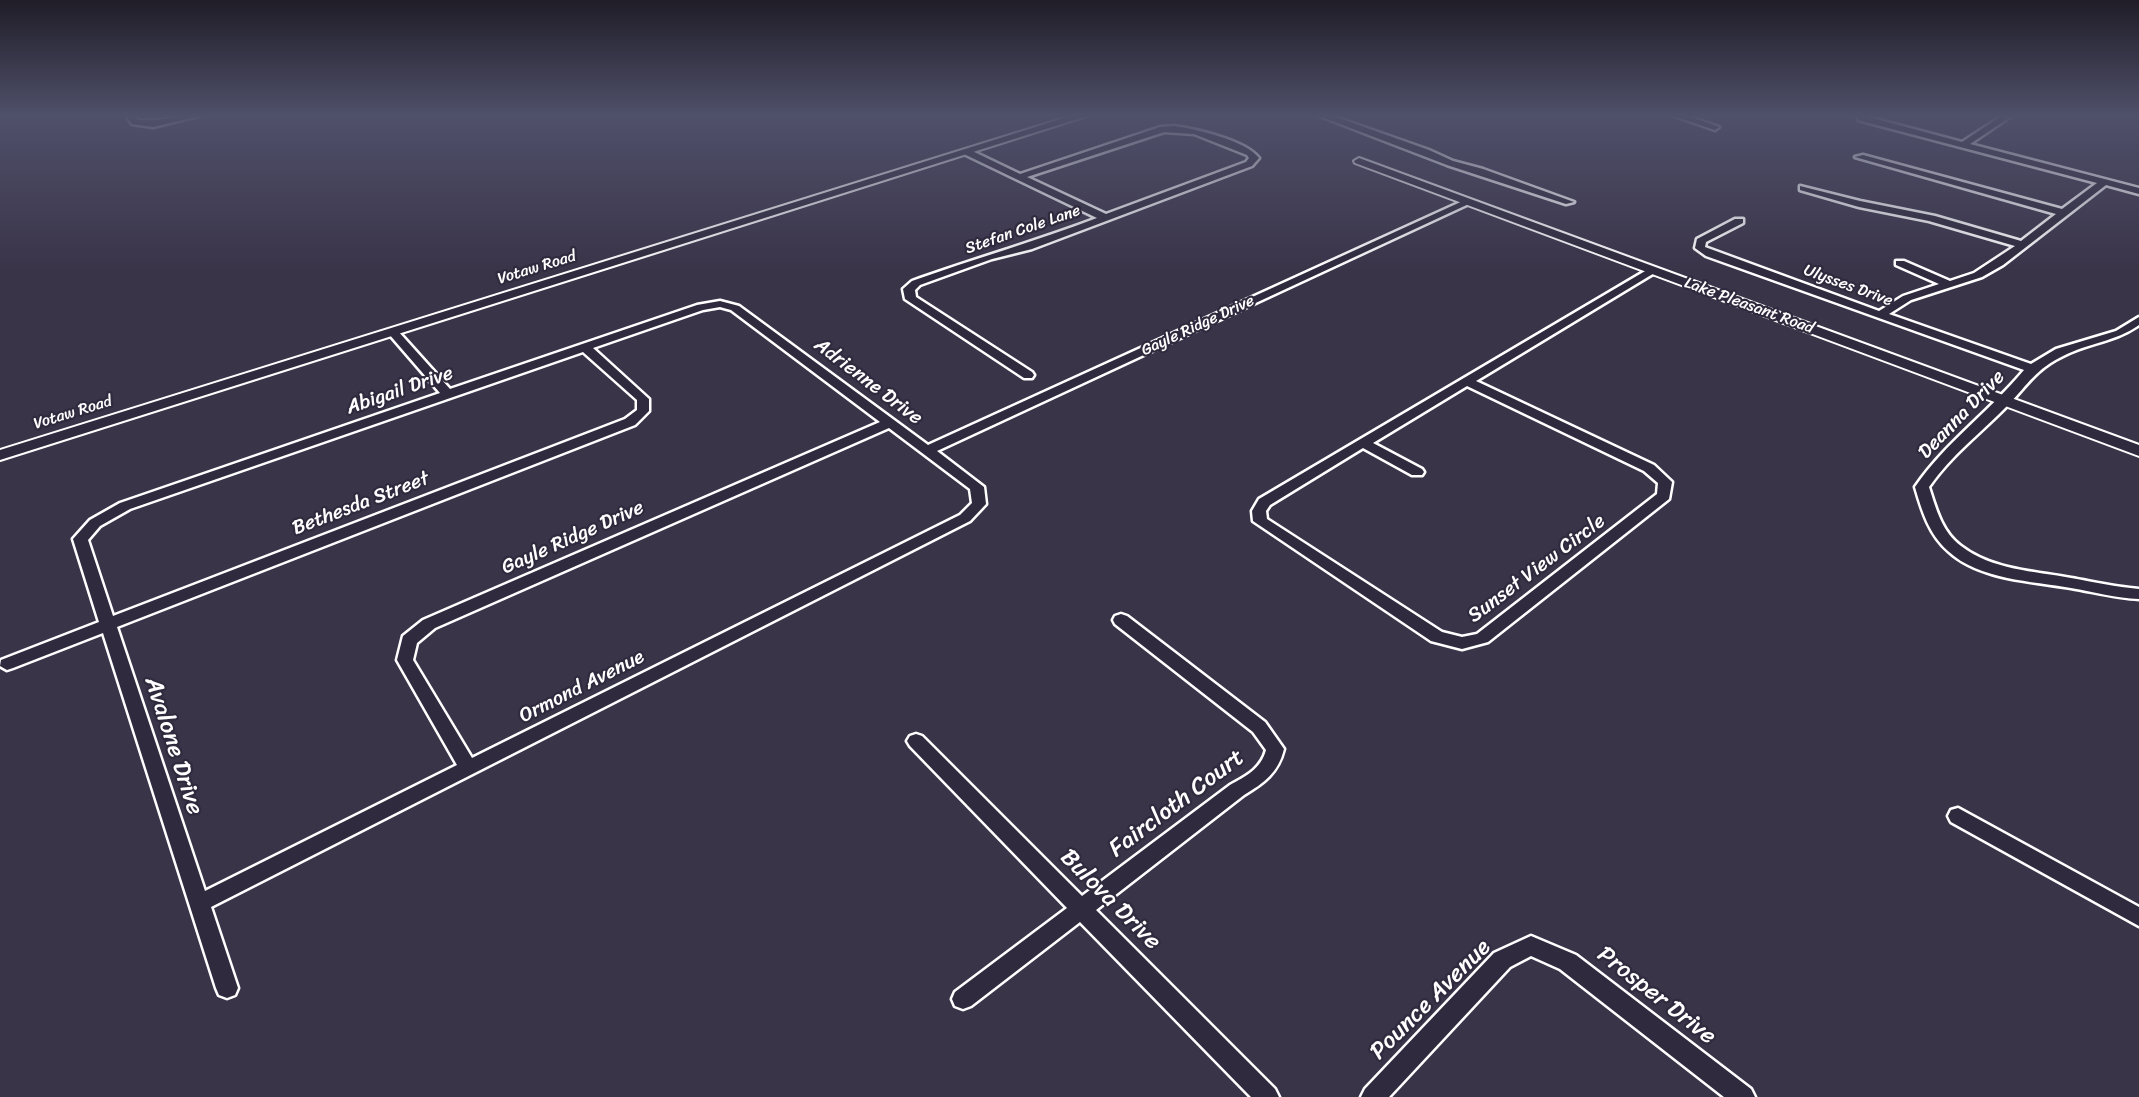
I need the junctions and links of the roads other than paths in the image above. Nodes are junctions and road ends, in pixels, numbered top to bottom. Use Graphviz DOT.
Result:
graph roads {
  1 [pos="923,166"];
  2 [pos="997,166"];
  3 [pos="1051,166"];
  4 [pos="1243,166"];
  5 [pos="1373,166"];
  6 [pos="1462,166"];
  7 [pos="1893,166"];
  8 [pos="2044,166"];
  9 [pos="1019,177"];
  10 [pos="2104,182"];
  11 [pos="1803,188"];
  12 [pos="2139,191"];
  13 [pos="1468,202"];
  14 [pos="1569,202"];
  15 [pos="2064,213"];
  16 [pos="1103,217"];
  17 [pos="1739,221"];
  18 [pos="2023,245"];
  19 [pos="1900,262"];
  20 [pos="1652,270"];
  21 [pos="1948,284"];
  22 [pos="720,304"];
  23 [pos="1880,315"];
  24 [pos="2139,321"];
  25 [pos="393,332"];
  26 [pos="585,347"];
  27 [pos="2032,369"];
  28 [pos="1028,375"];
  29 [pos="1466,381"];
  30 [pos="448,395"];
  31 [pos="2005,401"];
  32 [pos="891,422"];
  33 [pos="1363,443"];
  34 [pos="928,450"];
  35 [pos="2139,451"];
  36 [pos="0,455"];
  37 [pos="1417,472"];
  38 [pos="979,504"];
  39 [pos="95,523"];
  40 [pos="2139,594"];
  41 [pos="1121,620"];
  42 [pos="108,626"];
  43 [pos="7,664"];
  44 [pos="916,741"];
  45 [pos="468,768"];
  46 [pos="1958,816"];
  47 [pos="200,903"];
  48 [pos="1082,908"];
  49 [pos="2139,917"];
  50 [pos="1531,946"];
  51 [pos="227,988"];
  52 [pos="963,999"];
  53 [pos="1267,1097"];
  54 [pos="1373,1097"];
  55 [pos="1743,1097"];
  1 -- 25 [label="street, Votaw Road"];
  2 -- 9 [label="street"];
  3 -- 9 [label="street, Stefan Cole Lane"];
  4 -- 16 [label="street, Stefan Cole Lane"];
  5 -- 13 [label="street, Lake Pleasant Road"];
  6 -- 14 [label="street"];
  7 -- 15 [label="street"];
  8 -- 10 [label="street"];
  9 -- 16 [label="street"];
  10 -- 12 [label="street"];
  10 -- 15 [label="street"];
  11 -- 18 [label="street"];
  13 -- 20 [label="street, Lake Pleasant Road"];
  13 -- 34 [label="street, Gayle Ridge Drive"];
  15 -- 18 [label="street"];
  16 -- 28 [label="street, Stefan Cole Lane"];
  17 -- 23 [label="street, Ulysses Drive"];
  18 -- 21 [label="street"];
  19 -- 21 [label="street"];
  20 -- 29 [label="street, Sunset View Circle"];
  20 -- 31 [label="street, Lake Pleasant Road"];
  21 -- 23 [label="street"];
  22 -- 26 [label="street, Abigail Drive"];
  22 -- 32 [label="street, Adrienne Drive"];
  23 -- 27 [label="street, Ulysses Drive"];
  24 -- 27 [label="street, Deanna Drive"];
  25 -- 30 [label="street"];
  25 -- 36 [label="street, Votaw Road"];
  26 -- 30 [label="street, Abigail Drive"];
  26 -- 42 [label="street, Bethesda Street"];
  27 -- 31 [label="street, Deanna Drive"];
  29 -- 33 [label="street, Sunset View Circle"];
  29 -- 33 [label="street, Sunset View Circle"];
  30 -- 39 [label="street, Abigail Drive"];
  31 -- 35 [label="street, Lake Pleasant Road"];
  31 -- 40 [label="street, Deanna Drive"];
  32 -- 34 [label="street, Adrienne Drive"];
  32 -- 45 [label="street, Gayle Ridge Drive"];
  33 -- 37 [label="street"];
  34 -- 38 [label="street, Adrienne Drive"];
  38 -- 45 [label="street, Ormond Avenue"];
  39 -- 42 [label="street, Avalone Drive"];
  41 -- 48 [label="street, Faircloth Court"];
  42 -- 43 [label="street, Bethesda Street"];
  42 -- 47 [label="street, Avalone Drive"];
  44 -- 48 [label="street, Bulova Drive"];
  45 -- 47 [label="street, Ormond Avenue"];
  46 -- 49 [label="street"];
  47 -- 51 [label="street, Avalone Drive"];
  48 -- 52 [label="street"];
  48 -- 53 [label="street, Bulova Drive"];
  50 -- 54 [label="street, Pounce Avenue"];
  50 -- 55 [label="street, Prosper Drive"];
}
